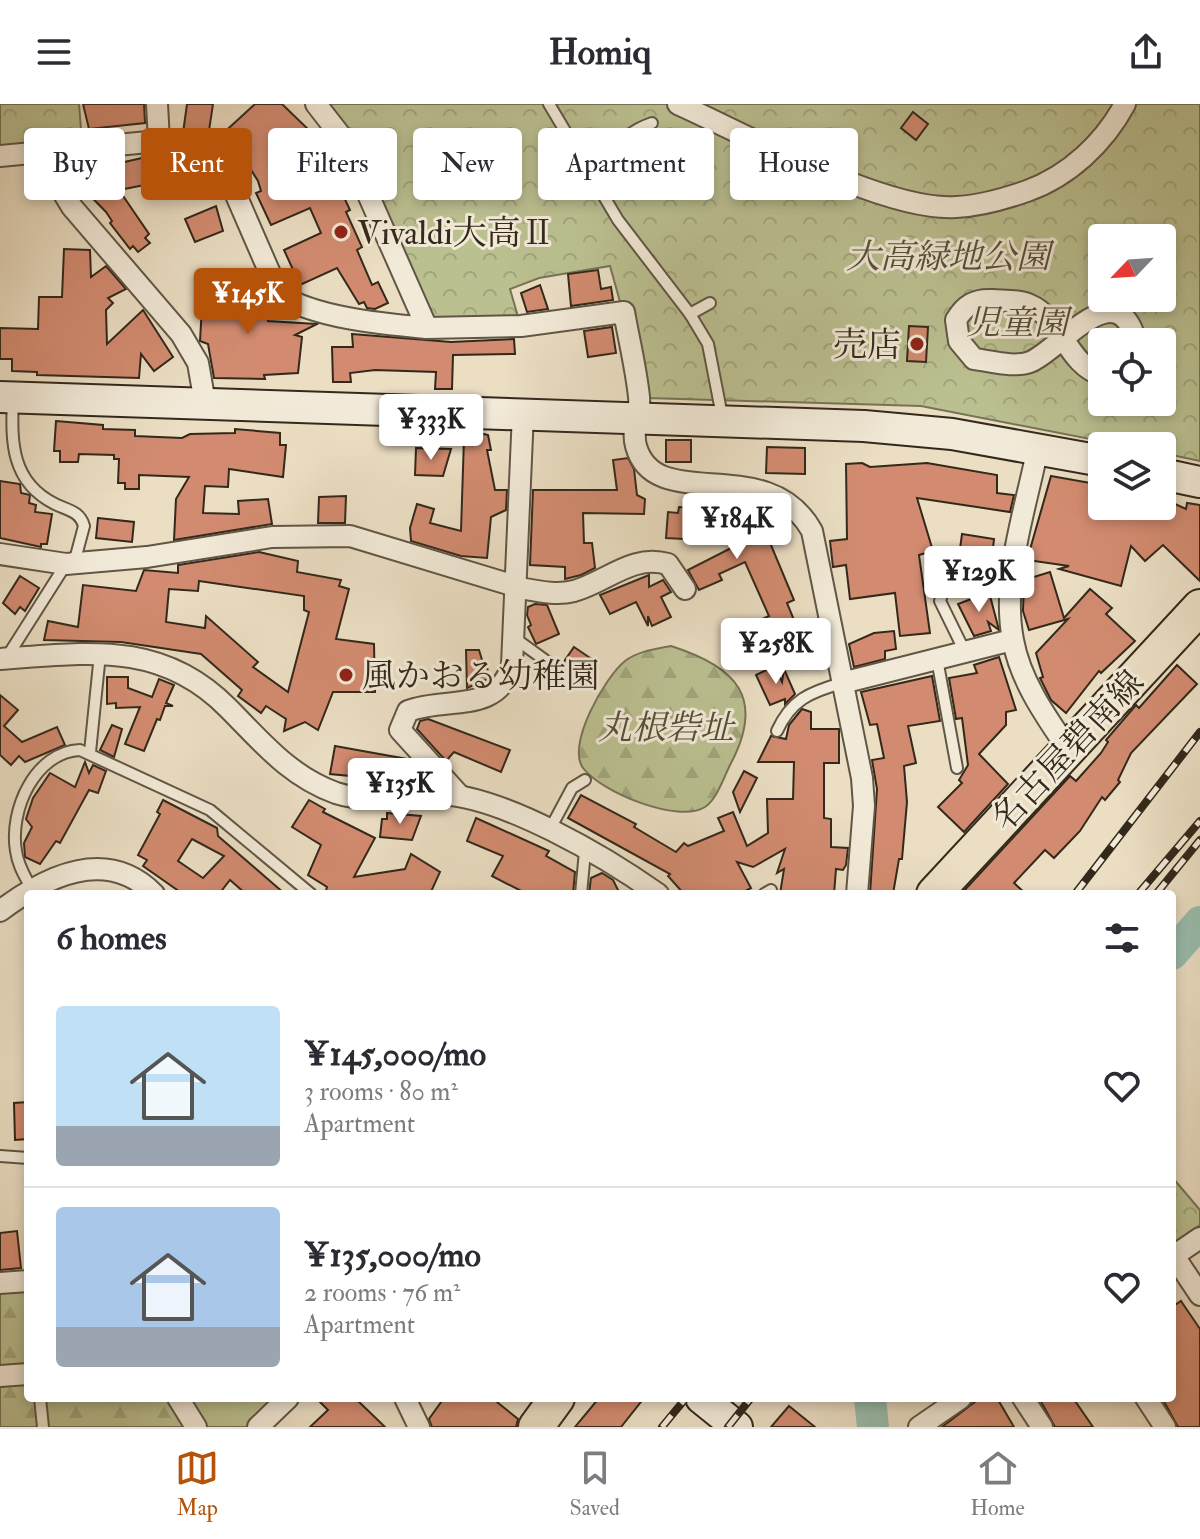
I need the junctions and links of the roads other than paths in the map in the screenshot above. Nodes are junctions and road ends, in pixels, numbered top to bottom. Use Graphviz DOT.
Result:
graph roads {
  1 [pos="157,104"];
  2 [pos="316,104"];
  3 [pos="549,104"];
  4 [pos="678,104"];
  5 [pos="1125,104"];
  6 [pos="652,123"];
  7 [pos="158,128"];
  8 [pos="563,128"];
  9 [pos="639,128"];
  10 [pos="24,154"];
  11 [pos="0,156"];
  12 [pos="68,200"];
  13 [pos="238,200"];
  14 [pos="606,200"];
  15 [pos="710,303"];
  16 [pos="690,314"];
  17 [pos="427,328"];
  18 [pos="1131,328"];
  19 [pos="1063,340"];
  20 [pos="1088,368"];
  21 [pos="6,397"];
  22 [pos="205,403"];
  23 [pos="523,413"];
  24 [pos="637,416"];
  25 [pos="722,419"];
  26 [pos="1038,447"];
  27 [pos="1088,458"];
  28 [pos="1176,477"];
  29 [pos="1200,482"];
  30 [pos="0,554"];
  31 [pos="954,554"];
  32 [pos="66,564"];
  33 [pos="514,584"];
  34 [pos="685,589"];
  35 [pos="1200,607"];
  36 [pos="513,637"];
  37 [pos="1012,640"];
  38 [pos="965,652"];
  39 [pos="100,654"];
  40 [pos="3,659"];
  41 [pos="937,659"];
  42 [pos="560,671"];
  43 [pos="842,683"];
  44 [pos="777,731"];
  45 [pos="1068,749"];
  46 [pos="90,752"];
  47 [pos="957,768"];
  48 [pos="585,780"];
  49 [pos="460,796"];
  50 [pos="549,831"];
  51 [pos="585,851"];
  52 [pos="33,890"];
  53 [pos="149,890"];
  54 [pos="306,890"];
  55 [pos="581,890"];
  56 [pos="651,890"];
  57 [pos="857,890"];
  58 [pos="938,890"];
  59 [pos="24,896"];
  60 [pos="0,911"];
  61 [pos="0,1156"];
  62 [pos="24,1158"];
  63 [pos="1200,1238"];
  64 [pos="1176,1254"];
  65 [pos="1176,1260"];
  66 [pos="24,1281"];
  67 [pos="0,1283"];
  68 [pos="1200,1295"];
  69 [pos="24,1374"];
  70 [pos="0,1376"];
  71 [pos="40,1402"];
  72 [pos="180,1402"];
  73 [pos="407,1402"];
  74 [pos="554,1402"];
  75 [pos="706,1402"];
  76 [pos="955,1402"];
  77 [pos="1026,1402"];
  78 [pos="1149,1402"];
  79 [pos="280,1412"];
  80 [pos="43,1427"];
  81 [pos="196,1427"];
  82 [pos="258,1427"];
  83 [pos="419,1427"];
  84 [pos="536,1427"];
  85 [pos="737,1427"];
  86 [pos="919,1427"];
  87 [pos="1042,1427"];
  88 [pos="1165,1427"];
  1 -- 7 [label="street"];
  2 -- 17 [label="street"];
  3 -- 8 [label="lane"];
  4 -- 5 [label="street"];
  6 -- 9 [label="lane"];
  10 -- 11 [label="street"];
  12 -- 22 [label="street"];
  13 -- 17 [label="street"];
  14 -- 16 [label="lane"];
  15 -- 16 [label="lane"];
  16 -- 25 [label="lane"];
  17 -- 24 [label="street"];
  18 -- 19 [label="street"];
  19 -- 19 [label="street"];
  19 -- 20 [label="street"];
  21 -- 22 [label="street"];
  21 -- 32 [label="lane"];
  22 -- 23 [label="street"];
  23 -- 24 [label="street"];
  23 -- 33 [label="street"];
  24 -- 25 [label="street"];
  24 -- 43 [label="street"];
  25 -- 26 [label="street"];
  26 -- 27 [label="street"];
  26 -- 37 [label="street"];
  28 -- 29 [label="street"];
  30 -- 32 [label="street"];
  31 -- 38 [label="lane"];
  32 -- 33 [label="street"];
  32 -- 40 [label="lane"];
  33 -- 34 [label="street"];
  33 -- 36 [label="street"];
  35 -- 45 [label="main road, 名古屋碧南線"];
  36 -- 42 [label="lane"];
  36 -- 49 [label="street"];
  37 -- 38 [label="street"];
  37 -- 45 [label="street"];
  38 -- 41 [label="street"];
  39 -- 40 [label="street"];
  39 -- 46 [label="lane"];
  39 -- 49 [label="street"];
  41 -- 43 [label="street"];
  41 -- 47 [label="lane"];
  43 -- 44 [label="lane"];
  43 -- 57 [label="street"];
  45 -- 58 [label="main road, 名古屋碧南線"];
  46 -- 52 [label="lane"];
  46 -- 54 [label="lane"];
  48 -- 50 [label="lane"];
  49 -- 50 [label="street"];
  50 -- 51 [label="street"];
  51 -- 55 [label="lane"];
  51 -- 56 [label="street"];
  52 -- 53 [label="street"];
  59 -- 60 [label="street"];
  61 -- 62 [label="lane"];
  63 -- 64 [label="street"];
  65 -- 68 [label="street"];
  66 -- 67 [label="street"];
  69 -- 70 [label="street"];
  71 -- 80 [label="lane"];
  72 -- 81 [label="street"];
  73 -- 83 [label="street"];
  74 -- 84 [label="main road"];
  75 -- 85 [label="street"];
  76 -- 86 [label="street"];
  77 -- 87 [label="street"];
  78 -- 88 [label="street"];
  79 -- 82 [label="street"];
}
